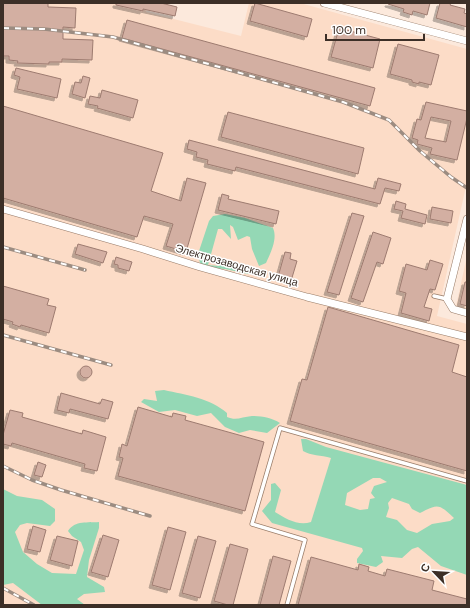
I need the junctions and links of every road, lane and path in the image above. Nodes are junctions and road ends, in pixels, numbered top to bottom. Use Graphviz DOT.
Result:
graph roads {
  1 [pos="324,3"];
  2 [pos="341,5"];
  3 [pos="467,41"];
  4 [pos="3,209"];
  5 [pos="467,219"];
  6 [pos="434,296"];
  7 [pos="447,299"];
  8 [pos="467,313"];
  9 [pos="467,337"];
  10 [pos="467,481"];
  11 [pos="286,605"];
  1 -- 2 [label="street"];
  2 -- 3 [label="street"];
  4 -- 9 [label="street, Электрозаводская улица"];
  5 -- 7 [label="street"];
  6 -- 7 [label="lane"];
  7 -- 8 [label="street"];
  10 -- 11 [label="lane"];
}
